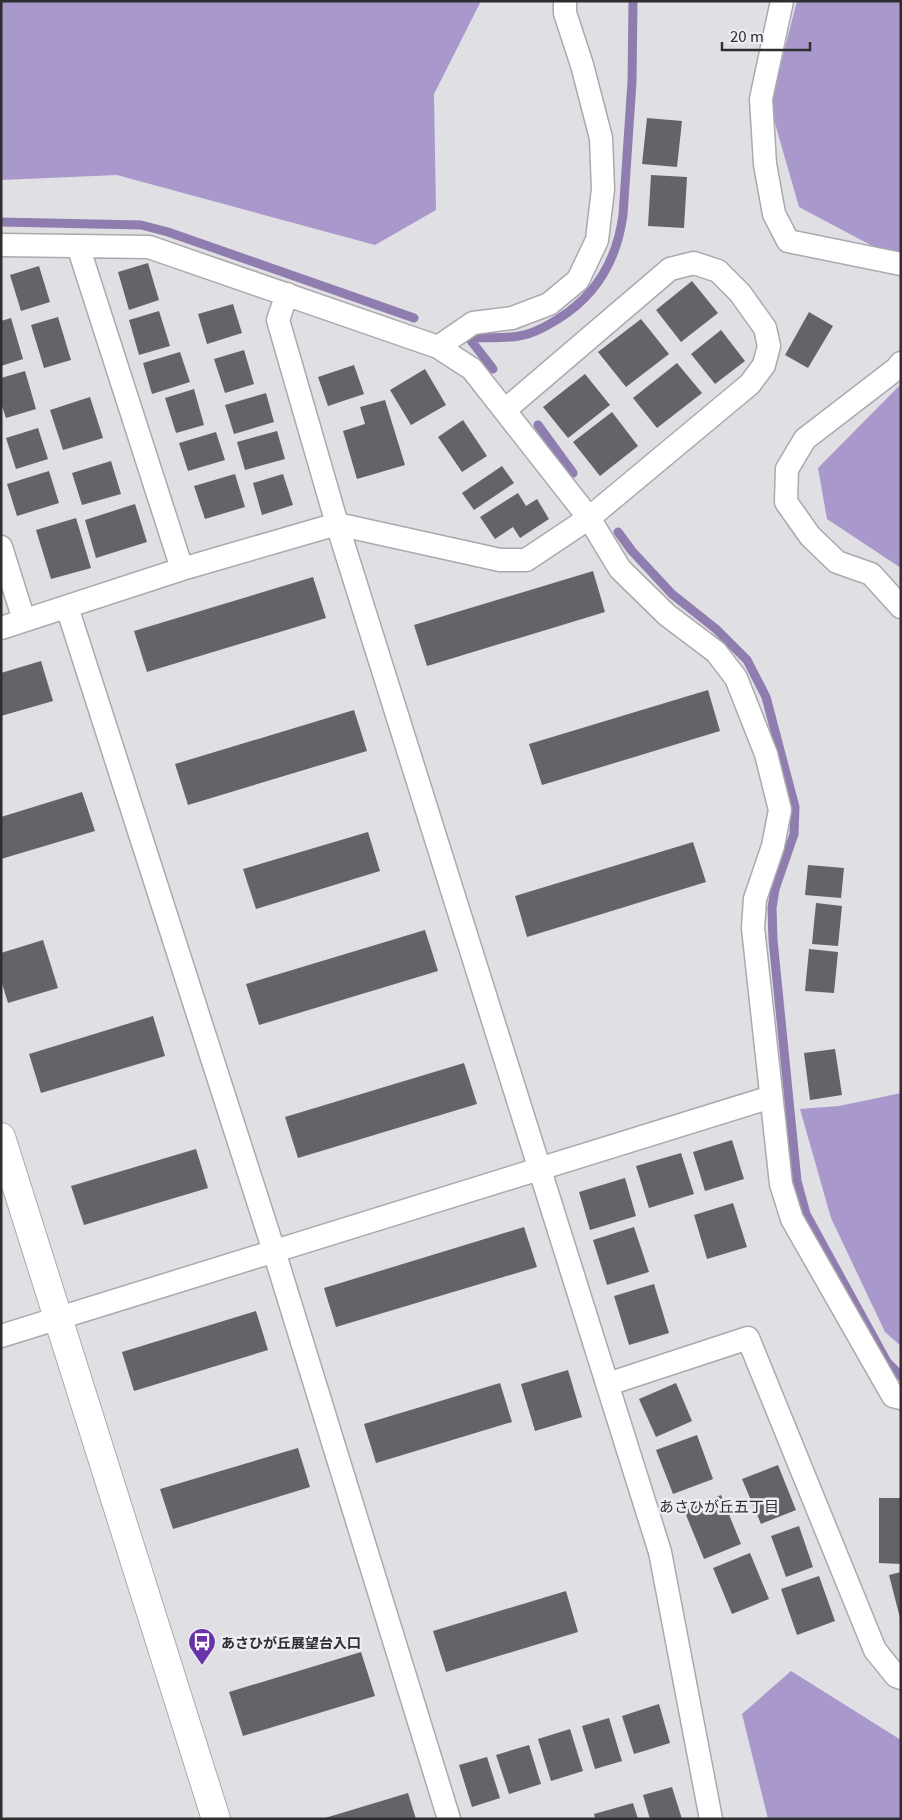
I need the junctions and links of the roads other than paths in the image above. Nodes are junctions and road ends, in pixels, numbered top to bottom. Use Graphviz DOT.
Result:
graph roads {
  1 [pos="565,1"];
  2 [pos="782,1"];
  3 [pos="1,245"];
  4 [pos="78,246"];
  5 [pos="901,264"];
  6 [pos="287,294"];
  7 [pos="438,347"];
  8 [pos="901,363"];
  9 [pos="505,410"];
  10 [pos="589,518"];
  11 [pos="337,524"];
  12 [pos="1,547"];
  13 [pos="182,569"];
  14 [pos="68,607"];
  15 [pos="901,607"];
  16 [pos="24,620"];
  17 [pos="1,628"];
  18 [pos="771,1097"];
  19 [pos="1,1137"];
  20 [pos="541,1168"];
  21 [pos="274,1251"];
  22 [pos="57,1317"];
  23 [pos="1,1336"];
  24 [pos="608,1384"];
  25 [pos="901,1398"];
  26 [pos="901,1678"];
  27 [pos="216,1819"];
  28 [pos="450,1819"];
  29 [pos="712,1819"];
  1 -- 7 [label="street"];
  2 -- 5 [label="street"];
  3 -- 4 [label="street"];
  4 -- 6 [label="street"];
  4 -- 13 [label="street"];
  6 -- 7 [label="street"];
  6 -- 11 [label="street"];
  7 -- 9 [label="street"];
  8 -- 15 [label="street"];
  9 -- 10 [label="street"];
  9 -- 10 [label="street"];
  10 -- 11 [label="street"];
  10 -- 18 [label="street"];
  11 -- 13 [label="street"];
  11 -- 20 [label="street"];
  12 -- 16 [label="street"];
  13 -- 14 [label="street"];
  14 -- 16 [label="street"];
  14 -- 21 [label="street"];
  16 -- 17 [label="street"];
  18 -- 20 [label="street"];
  18 -- 25 [label="street"];
  19 -- 22 [label="street"];
  20 -- 21 [label="street"];
  20 -- 24 [label="street"];
  21 -- 22 [label="street"];
  21 -- 28 [label="street"];
  22 -- 23 [label="street"];
  22 -- 27 [label="street"];
  24 -- 26 [label="street"];
  24 -- 29 [label="street"];
}
